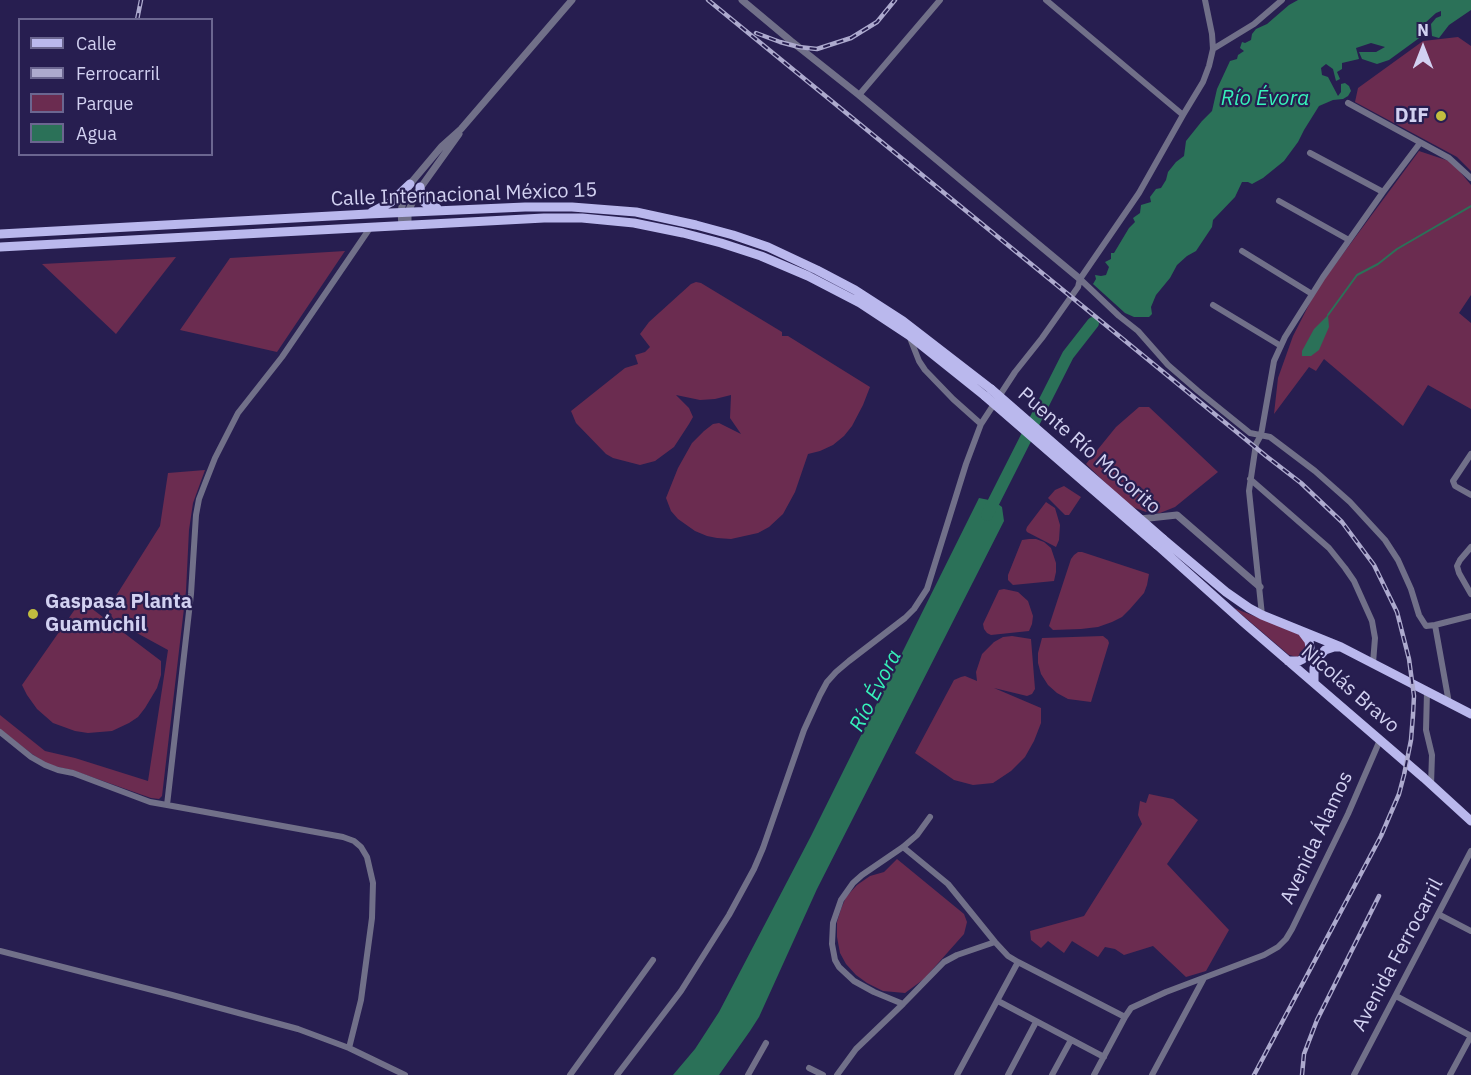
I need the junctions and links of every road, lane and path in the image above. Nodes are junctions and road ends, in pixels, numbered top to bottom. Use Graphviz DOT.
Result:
graph roads {
  1 [pos="572,0"];
  2 [pos="742,0"];
  3 [pos="940,0"];
  4 [pos="1046,0"];
  5 [pos="1205,0"];
  6 [pos="1281,0"];
  7 [pos="1213,49"];
  8 [pos="859,95"];
  9 [pos="1348,104"];
  10 [pos="1183,115"];
  11 [pos="1420,143"];
  12 [pos="1310,153"];
  13 [pos="1471,178"];
  14 [pos="415,185"];
  15 [pos="1383,192"];
  16 [pos="1279,201"];
  17 [pos="451,210"];
  18 [pos="405,212"];
  19 [pos="368,214"];
  20 [pos="405,226"];
  21 [pos="369,228"];
  22 [pos="0,234"];
  23 [pos="1349,240"];
  24 [pos="0,247"];
  25 [pos="1242,251"];
  26 [pos="1080,279"];
  27 [pos="1312,294"];
  28 [pos="1213,305"];
  29 [pos="910,336"];
  30 [pos="1281,346"];
  31 [pos="988,393"];
  32 [pos="981,424"];
  33 [pos="1260,435"];
  34 [pos="1471,454"];
  35 [pos="1250,479"];
  36 [pos="1471,495"];
  37 [pos="1140,519"];
  38 [pos="1160,542"];
  39 [pos="1471,547"];
  40 [pos="1260,586"];
  41 [pos="1471,594"];
  42 [pos="1262,615"];
  43 [pos="1471,616"];
  44 [pos="1435,625"];
  45 [pos="1301,631"];
  46 [pos="1341,647"];
  47 [pos="1288,661"];
  48 [pos="1373,663"];
  49 [pos="1314,682"];
  50 [pos="1427,692"];
  51 [pos="1449,703"];
  52 [pos="1471,714"];
  53 [pos="0,732"];
  54 [pos="1380,740"];
  55 [pos="1431,785"];
  56 [pos="166,805"];
  57 [pos="930,817"];
  58 [pos="1471,821"];
  59 [pos="903,847"];
  60 [pos="1471,851"];
  61 [pos="1438,914"];
  62 [pos="1471,931"];
  63 [pos="995,942"];
  64 [pos="0,951"];
  65 [pos="653,960"];
  66 [pos="1018,962"];
  67 [pos="1204,978"];
  68 [pos="1396,996"];
  69 [pos="998,1002"];
  70 [pos="903,1004"];
  71 [pos="1125,1017"];
  72 [pos="1036,1022"];
  73 [pos="1471,1036"];
  74 [pos="1071,1040"];
  75 [pos="766,1042"];
  76 [pos="349,1048"];
  77 [pos="1104,1057"];
  78 [pos="809,1068"];
  79 [pos="405,1075"];
  80 [pos="570,1075"];
  81 [pos="617,1075"];
  82 [pos="748,1075"];
  83 [pos="823,1075"];
  84 [pos="837,1075"];
  85 [pos="957,1075"];
  86 [pos="1008,1075"];
  87 [pos="1052,1075"];
  88 [pos="1094,1075"];
  89 [pos="1152,1075"];
  90 [pos="1354,1075"];
  91 [pos="1450,1075"];
  1 -- 14 [label="street"];
  2 -- 8 [label="street"];
  3 -- 8 [label="street"];
  4 -- 10 [label="street"];
  5 -- 7 [label="street"];
  6 -- 7 [label="street"];
  7 -- 10 [label="street"];
  8 -- 26 [label="street"];
  9 -- 11 [label="street"];
  10 -- 26 [label="street"];
  11 -- 13 [label="street"];
  11 -- 15 [label="street"];
  12 -- 15 [label="street"];
  14 -- 17 [label="main road"];
  14 -- 18 [label="street"];
  14 -- 19 [label="main road"];
  15 -- 23 [label="street"];
  16 -- 23 [label="street"];
  17 -- 18 [label="main road, Calle Internacional México 15"];
  17 -- 31 [label="main road, Calle Internacional México 15"];
  18 -- 19 [label="main road, Calle Internacional México 15"];
  18 -- 20 [label="street"];
  19 -- 22 [label="main road, Calle Internacional México 15"];
  20 -- 21 [label="main road, Calle Internacional México 15"];
  20 -- 29 [label="main road, Calle Internacional México 15"];
  21 -- 24 [label="main road, Calle Internacional México 15"];
  21 -- 56 [label="street"];
  23 -- 27 [label="street"];
  25 -- 27 [label="street"];
  26 -- 32 [label="street"];
  26 -- 33 [label="street"];
  27 -- 30 [label="street"];
  28 -- 30 [label="street"];
  29 -- 31 [label="main road, Calle Internacional México 15"];
  29 -- 32 [label="street"];
  30 -- 33 [label="street"];
  31 -- 37 [label="main road, Puente Río Mocorito, bridge"];
  31 -- 38 [label="main road, Puente Río Mocorito, bridge"];
  32 -- 81 [label="street"];
  33 -- 35 [label="street"];
  33 -- 44 [label="street"];
  34 -- 36 [label="street"];
  35 -- 40 [label="street"];
  35 -- 48 [label="street"];
  37 -- 38 [label="main road, Puente Río Mocorito, bridge"];
  37 -- 40 [label="street"];
  38 -- 42 [label="main road"];
  38 -- 47 [label="main road, Nicolás Bravo"];
  39 -- 41 [label="street"];
  40 -- 42 [label="street"];
  42 -- 45 [label="main road"];
  43 -- 44 [label="street"];
  44 -- 51 [label="street"];
  45 -- 46 [label="main road"];
  45 -- 47 [label="main road"];
  46 -- 48 [label="main road"];
  46 -- 49 [label="main road"];
  47 -- 49 [label="main road, Nicolás Bravo"];
  48 -- 50 [label="main road"];
  49 -- 54 [label="main road, Nicolás Bravo"];
  50 -- 51 [label="main road"];
  50 -- 55 [label="street"];
  51 -- 52 [label="main road"];
  53 -- 56 [label="street"];
  54 -- 55 [label="main road, Nicolás Bravo"];
  54 -- 67 [label="street, Avenida Álamos"];
  55 -- 58 [label="main road, Nicolás Bravo"];
  56 -- 76 [label="street"];
  57 -- 59 [label="street"];
  59 -- 63 [label="street"];
  59 -- 70 [label="street"];
  60 -- 61 [label="street, Avenida Ferrocarril"];
  61 -- 62 [label="street"];
  61 -- 68 [label="street, Avenida Ferrocarril"];
  63 -- 66 [label="street"];
  63 -- 70 [label="street"];
  64 -- 76 [label="street"];
  65 -- 80 [label="street"];
  66 -- 69 [label="street"];
  66 -- 71 [label="street"];
  67 -- 71 [label="street"];
  67 -- 89 [label="street"];
  68 -- 73 [label="street"];
  68 -- 90 [label="street, Avenida Ferrocarril"];
  69 -- 72 [label="street"];
  69 -- 85 [label="street"];
  70 -- 84 [label="street"];
  71 -- 77 [label="street"];
  72 -- 74 [label="street"];
  72 -- 86 [label="street"];
  73 -- 91 [label="street"];
  74 -- 77 [label="street"];
  74 -- 87 [label="street"];
  75 -- 82 [label="street"];
  76 -- 79 [label="street"];
  77 -- 88 [label="street"];
  78 -- 83 [label="street"];
}
